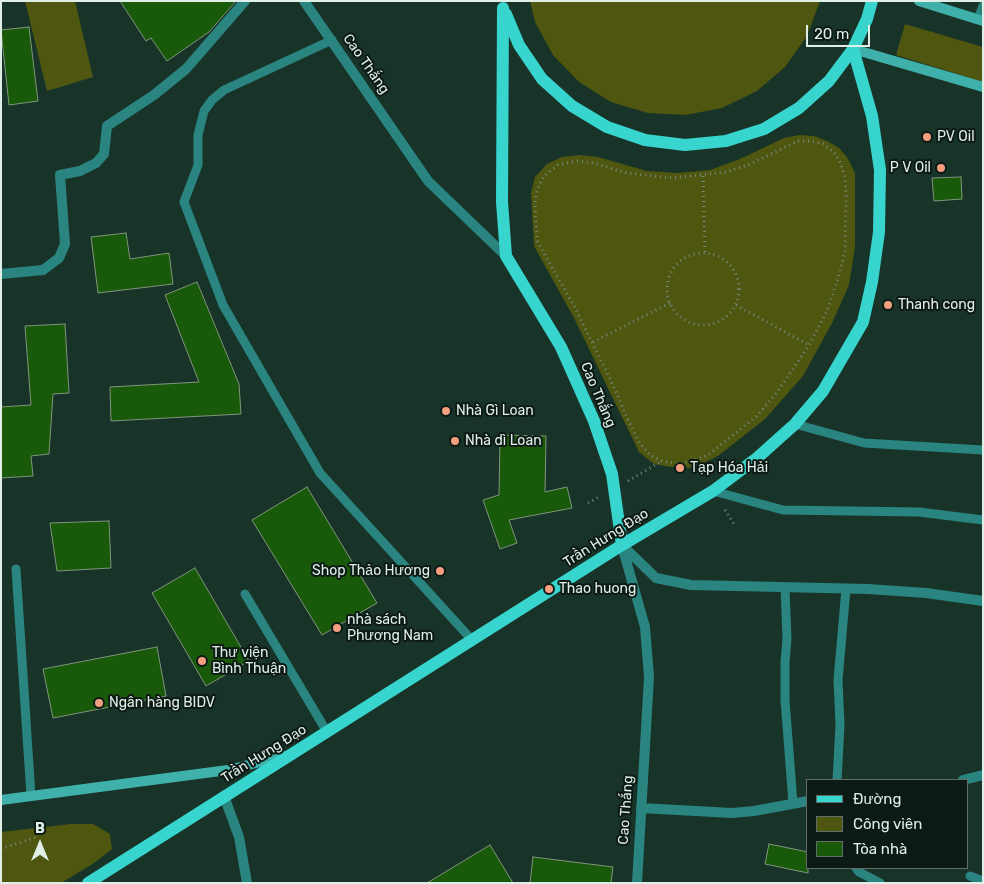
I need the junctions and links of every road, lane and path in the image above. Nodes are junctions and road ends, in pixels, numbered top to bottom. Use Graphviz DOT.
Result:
graph roads {
  1 [pos="245,1"];
  2 [pos="304,1"];
  3 [pos="872,1"];
  4 [pos="919,1"];
  5 [pos="503,5"];
  6 [pos="983,6"];
  7 [pos="980,20"];
  8 [pos="332,40"];
  9 [pos="853,49"];
  10 [pos="983,87"];
  11 [pos="703,176"];
  12 [pos="705,253"];
  13 [pos="506,256"];
  14 [pos="1,274"];
  15 [pos="670,303"];
  16 [pos="736,305"];
  17 [pos="593,342"];
  18 [pos="809,345"];
  19 [pos="795,424"];
  20 [pos="983,450"];
  21 [pos="713,491"];
  22 [pos="983,520"];
  23 [pos="622,545"];
  24 [pos="16,569"];
  25 [pos="785,587"];
  26 [pos="846,588"];
  27 [pos="245,594"];
  28 [pos="983,600"];
  29 [pos="472,640"];
  30 [pos="327,732"];
  31 [pos="292,754"];
  32 [pos="983,775"];
  33 [pos="837,779"];
  34 [pos="967,779"];
  35 [pos="31,796"];
  36 [pos="224,796"];
  37 [pos="1,800"];
  38 [pos="806,801"];
  39 [pos="793,803"];
  40 [pos="642,808"];
  41 [pos="37,837"];
  42 [pos="1,849"];
  43 [pos="857,869"];
  44 [pos="970,876"];
  45 [pos="983,881"];
  46 [pos="88,883"];
  47 [pos="247,883"];
  48 [pos="636,883"];
  49 [pos="880,883"];
  1 -- 14 [label="street"];
  2 -- 8 [label="street, Cao Thắng"];
  3 -- 9 [label="main road"];
  4 -- 7 [label="street"];
  5 -- 9 [label="main road"];
  5 -- 13 [label="main road"];
  6 -- 7 [label="lane"];
  8 -- 13 [label="street, Cao Thắng"];
  8 -- 29 [label="lane"];
  9 -- 10 [label="street"];
  9 -- 19 [label="main road, Trần Hưng Đạo"];
  11 -- 12 [label="path"];
  11 -- 17 [label="path"];
  11 -- 18 [label="path"];
  12 -- 15 [label="path"];
  12 -- 16 [label="path"];
  13 -- 23 [label="main road, Cao Thắng"];
  15 -- 16 [label="path"];
  15 -- 17 [label="path"];
  16 -- 18 [label="path"];
  17 -- 18 [label="path"];
  19 -- 20 [label="lane"];
  19 -- 21 [label="main road, Trần Hưng Đạo"];
  21 -- 22 [label="lane"];
  21 -- 23 [label="main road, Trần Hưng Đạo"];
  23 -- 25 [label="street"];
  23 -- 29 [label="main road, Trần Hưng Đạo"];
  23 -- 40 [label="street, Cao Thắng"];
  24 -- 35 [label="lane"];
  25 -- 26 [label="street"];
  25 -- 39 [label="lane"];
  26 -- 28 [label="street"];
  26 -- 33 [label="lane"];
  27 -- 30 [label="lane"];
  29 -- 30 [label="main road, Trần Hưng Đạo"];
  30 -- 31 [label="main road, Trần Hưng Đạo"];
  31 -- 35 [label="street"];
  31 -- 36 [label="main road, Trần Hưng Đạo"];
  32 -- 34 [label="street"];
  35 -- 37 [label="street"];
  36 -- 46 [label="main road, Trần Hưng Đạo"];
  36 -- 47 [label="street"];
  38 -- 39 [label="street"];
  39 -- 40 [label="street"];
  40 -- 48 [label="street, Cao Thắng"];
  41 -- 42 [label="path"];
  43 -- 49 [label="lane"];
  44 -- 45 [label="lane"];
}
